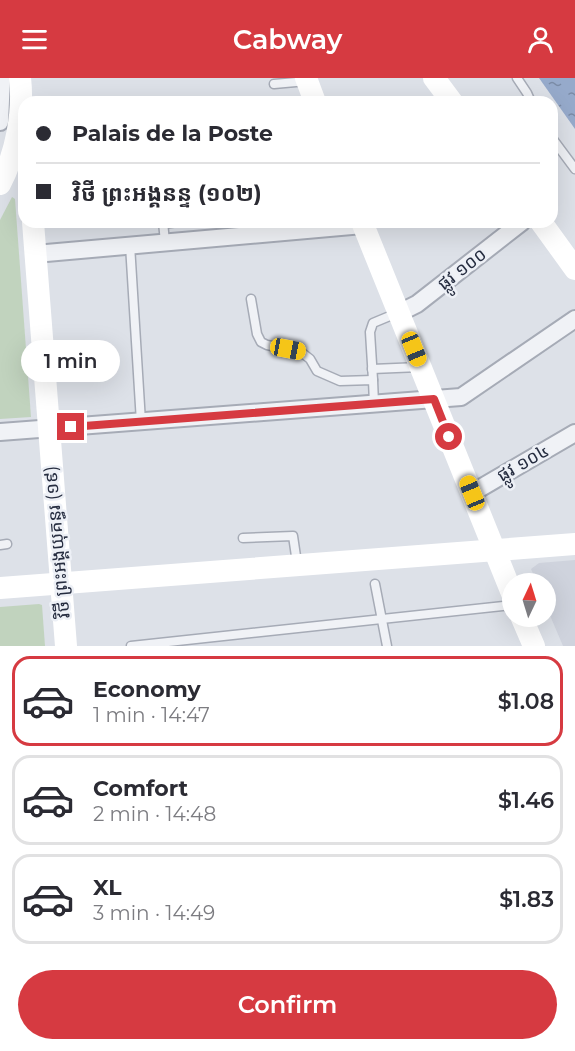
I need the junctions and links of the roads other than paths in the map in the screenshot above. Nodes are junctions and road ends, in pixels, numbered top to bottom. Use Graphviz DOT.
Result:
graph roads {
  1 [pos="434,78"];
  2 [pos="517,78"];
  3 [pos="307,79"];
  4 [pos="12,80"];
  5 [pos="274,84"];
  6 [pos="313,96"];
  7 [pos="448,96"];
  8 [pos="528,96"];
  9 [pos="18,103"];
  10 [pos="0,122"];
  11 [pos="18,122"];
  12 [pos="14,144"];
  13 [pos="558,146"];
  14 [pos="18,153"];
  15 [pos="575,169"];
  16 [pos="0,184"];
  17 [pos="33,228"];
  18 [pos="164,228"];
  19 [pos="312,228"];
  20 [pos="366,228"];
  21 [pos="514,228"];
  22 [pos="545,228"];
  23 [pos="165,242"];
  24 [pos="130,246"];
  25 [pos="35,254"];
  26 [pos="575,270"];
  27 [pos="251,299"];
  28 [pos="399,313"];
  29 [pos="575,319"];
  30 [pos="421,367"];
  31 [pos="372,369"];
  32 [pos="373,380"];
  33 [pos="434,399"];
  34 [pos="374,404"];
  35 [pos="141,422"];
  36 [pos="48,429"];
  37 [pos="0,432"];
  38 [pos="575,433"];
  39 [pos="472,493"];
  40 [pos="243,538"];
  41 [pos="575,544"];
  42 [pos="495,550"];
  43 [pos="297,565"];
  44 [pos="504,573"];
  45 [pos="60,582"];
  46 [pos="375,584"];
  47 [pos="0,588"];
  48 [pos="502,606"];
  49 [pos="382,619"];
  50 [pos="526,627"];
  51 [pos="66,646"];
  52 [pos="131,646"];
  53 [pos="387,646"];
  54 [pos="534,646"];
  1 -- 7 [label="street"];
  2 -- 8 [label="lane"];
  3 -- 5 [label="lane"];
  3 -- 6 [label="street"];
  4 -- 9 [label="street"];
  4 -- 10 [label="street"];
  11 -- 12 [label="street"];
  12 -- 14 [label="street"];
  12 -- 16 [label="street"];
  13 -- 15 [label="lane"];
  17 -- 25 [label="street, វិថី ព្រះអង្គយុគន្ធរ (១៩)"];
  18 -- 23 [label="lane"];
  19 -- 23 [label="street"];
  20 -- 28 [label="street"];
  21 -- 28 [label="street, ផ្លូវ ១០០"];
  22 -- 26 [label="street"];
  23 -- 24 [label="street"];
  24 -- 25 [label="street"];
  24 -- 35 [label="lane"];
  25 -- 36 [label="street, វិថី ព្រះអង្គយុគន្ធរ (១៩)"];
  27 -- 32 [label="lane"];
  28 -- 30 [label="street"];
  28 -- 31 [label="lane"];
  29 -- 33 [label="street"];
  30 -- 31 [label="lane"];
  30 -- 33 [label="street"];
  31 -- 32 [label="lane"];
  32 -- 34 [label="lane"];
  33 -- 34 [label="street"];
  33 -- 39 [label="street"];
  34 -- 35 [label="street"];
  35 -- 36 [label="street"];
  36 -- 37 [label="street"];
  36 -- 45 [label="street, វិថី ព្រះអង្គយុគន្ធរ (១៩)"];
  38 -- 39 [label="street, ផ្លូវ ១០៤"];
  39 -- 42 [label="street"];
  40 -- 43 [label="lane"];
  41 -- 42 [label="street"];
  42 -- 43 [label="street"];
  42 -- 44 [label="street"];
  43 -- 45 [label="street"];
  45 -- 47 [label="street"];
  45 -- 51 [label="street, វិថី ព្រះអង្គយុគន្ធរ (១៩)"];
  46 -- 49 [label="lane"];
  48 -- 49 [label="lane"];
  49 -- 52 [label="lane"];
  49 -- 53 [label="lane"];
  50 -- 54 [label="street"];
}
